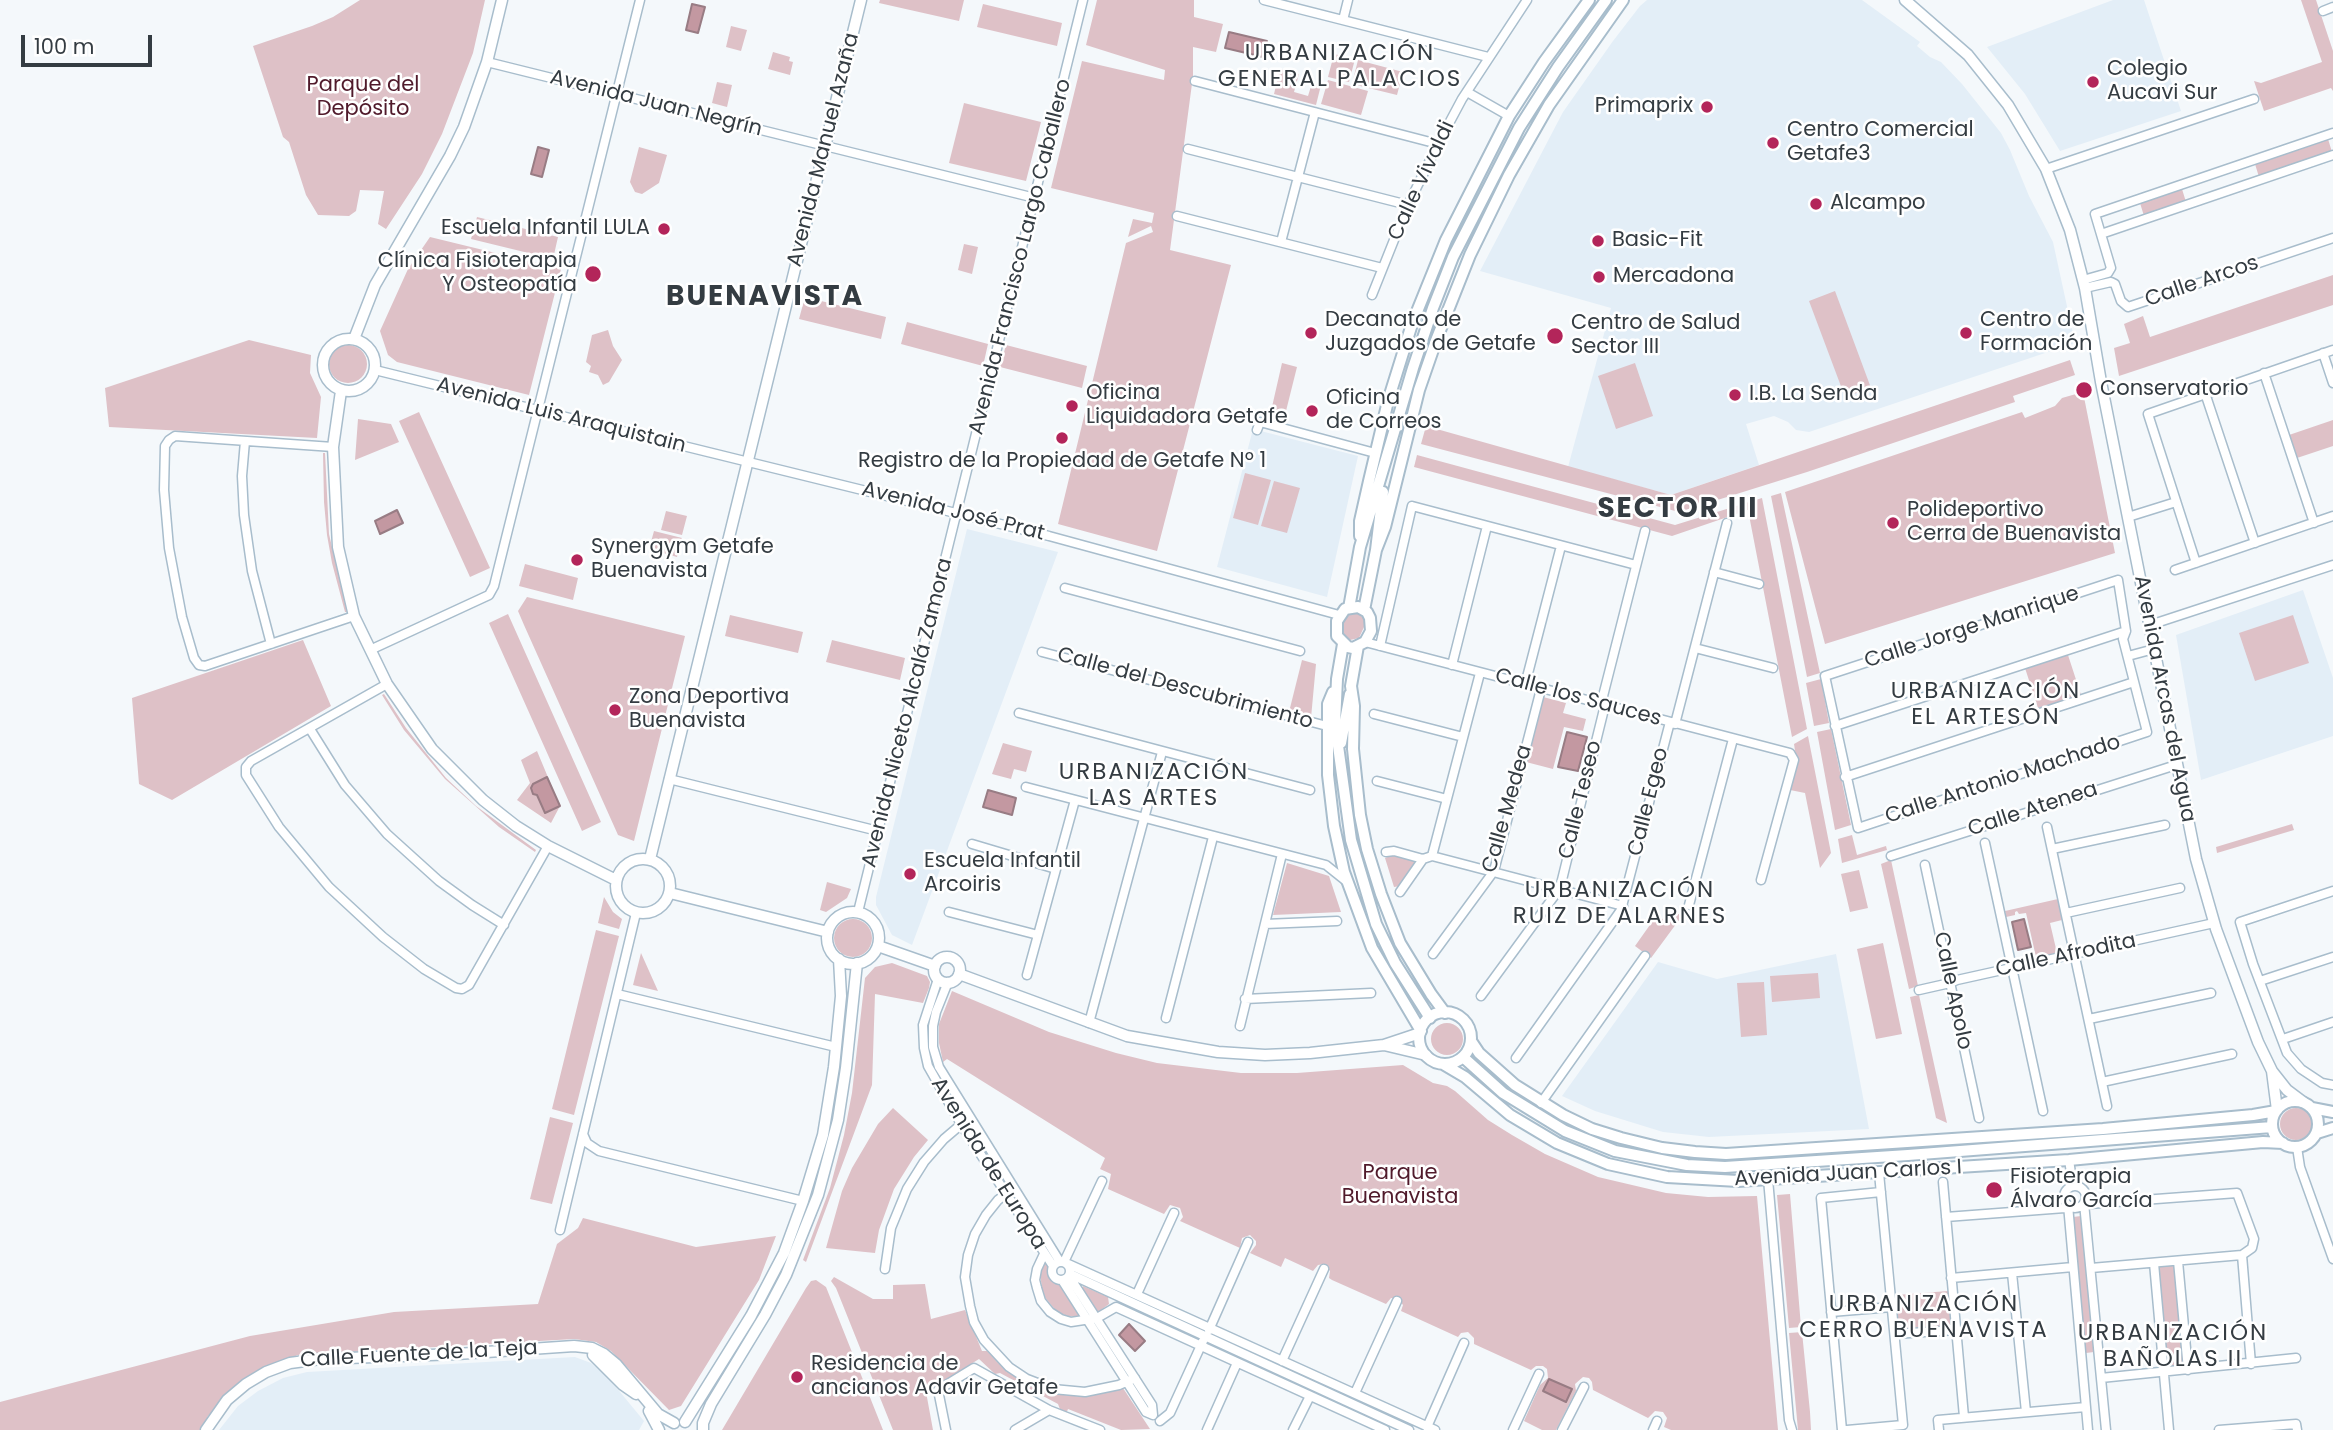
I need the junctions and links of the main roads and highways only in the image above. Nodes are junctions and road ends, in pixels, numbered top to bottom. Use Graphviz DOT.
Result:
graph roads {
  1 [pos="1588,0"];
  2 [pos="1605,0"];
  3 [pos="1623,0"];
  4 [pos="1389,451"];
  5 [pos="1360,547"];
  6 [pos="1376,550"];
  7 [pos="1349,607"];
  8 [pos="1364,610"];
  9 [pos="1343,644"];
  10 [pos="1362,644"];
  11 [pos="1337,679"];
  12 [pos="1351,686"];
  13 [pos="1340,749"];
  14 [pos="1445,1013"];
  15 [pos="1430,1018"];
  16 [pos="1420,1032"];
  17 [pos="1471,1041"];
  18 [pos="1463,1057"];
  19 [pos="1443,1064"];
  20 [pos="2307,1105"];
  21 [pos="2277,1110"];
  22 [pos="2333,1112"];
  23 [pos="2273,1127"];
  24 [pos="2333,1129"];
  25 [pos="2317,1133"];
  26 [pos="2283,1143"];
  1 -- 5 [label="main road"];
  2 -- 4 [label="main road"];
  3 -- 6 [label="main road"];
  4 -- 5 [label="main road"];
  4 -- 6 [label="main road"];
  5 -- 7 [label="main road"];
  6 -- 8 [label="main road"];
  7 -- 8 [label="main road"];
  7 -- 9 [label="main road"];
  8 -- 10 [label="main road"];
  9 -- 10 [label="main road"];
  9 -- 11 [label="main road"];
  10 -- 12 [label="main road"];
  11 -- 13 [label="main road"];
  11 -- 16 [label="main road"];
  12 -- 13 [label="main road"];
  12 -- 14 [label="main road"];
  13 -- 15 [label="main road"];
  14 -- 15 [label="main road"];
  14 -- 17 [label="main road"];
  15 -- 16 [label="main road"];
  16 -- 19 [label="main road"];
  17 -- 18 [label="main road"];
  17 -- 21 [label="main road, Avenida Juan Carlos I"];
  18 -- 19 [label="main road"];
  18 -- 23 [label="main road, Avenida Juan Carlos I"];
  19 -- 26 [label="main road, Avenida Juan Carlos I"];
  20 -- 21 [label="main road"];
  20 -- 22 [label="main road"];
  20 -- 25 [label="main road"];
  21 -- 23 [label="main road"];
  23 -- 26 [label="main road"];
  24 -- 25 [label="main road"];
  25 -- 26 [label="main road"];
}
